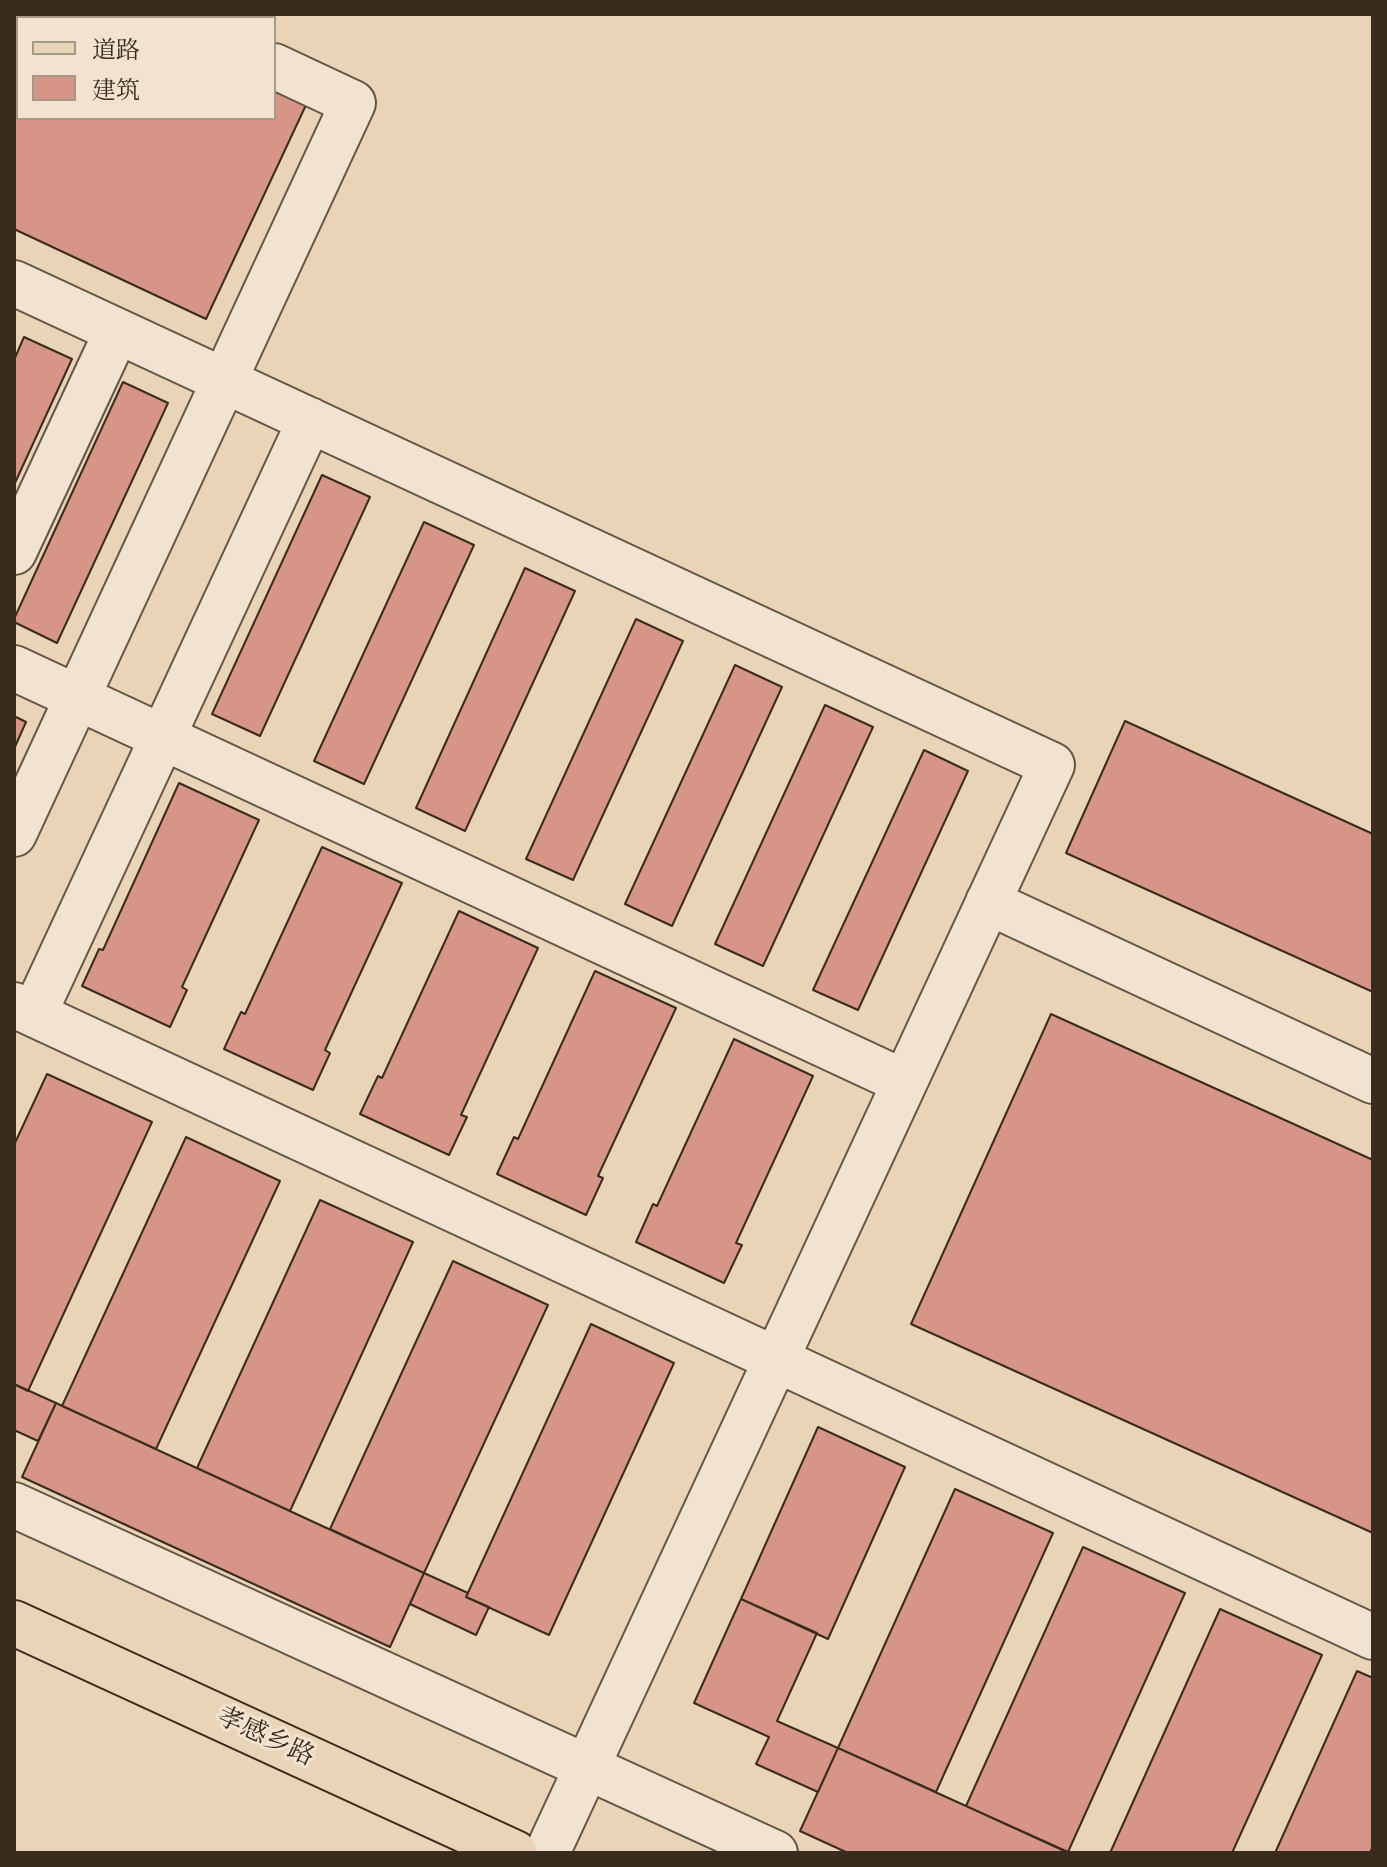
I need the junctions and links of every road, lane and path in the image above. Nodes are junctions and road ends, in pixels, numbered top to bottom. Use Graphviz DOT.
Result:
graph roads {
  1 [pos="276,67"];
  2 [pos="16,290"];
  3 [pos="117,331"];
  4 [pos="224,381"];
  5 [pos="310,420"];
  6 [pos="14,552"];
  7 [pos="14,668"];
  8 [pos="77,698"];
  9 [pos="162,738"];
  10 [pos="14,834"];
  11 [pos="988,902"];
  12 [pos="24,1010"];
  13 [pos="1373,1081"];
  14 [pos="904,1082"];
  15 [pos="776,1359"];
  16 [pos="14,1505"];
  17 [pos="14,1623"];
  18 [pos="1373,1637"];
  19 [pos="587,1767"];
  20 [pos="515,1853"];
  21 [pos="547,1853"];
  22 [pos="775,1853"];
  1 -- 4 [label="lane"];
  2 -- 3 [label="lane"];
  3 -- 4 [label="lane"];
  3 -- 6 [label="lane"];
  4 -- 5 [label="lane"];
  4 -- 8 [label="lane"];
  5 -- 9 [label="lane"];
  5 -- 11 [label="lane"];
  7 -- 8 [label="lane"];
  8 -- 9 [label="lane"];
  8 -- 10 [label="lane"];
  9 -- 12 [label="lane"];
  9 -- 14 [label="lane"];
  11 -- 13 [label="lane"];
  11 -- 14 [label="lane"];
  12 -- 15 [label="lane"];
  14 -- 15 [label="lane"];
  15 -- 18 [label="lane"];
  15 -- 19 [label="lane"];
  16 -- 19 [label="lane"];
  17 -- 20 [label="main road, 孝感乡路"];
  19 -- 21 [label="lane"];
  19 -- 22 [label="lane"];
}
